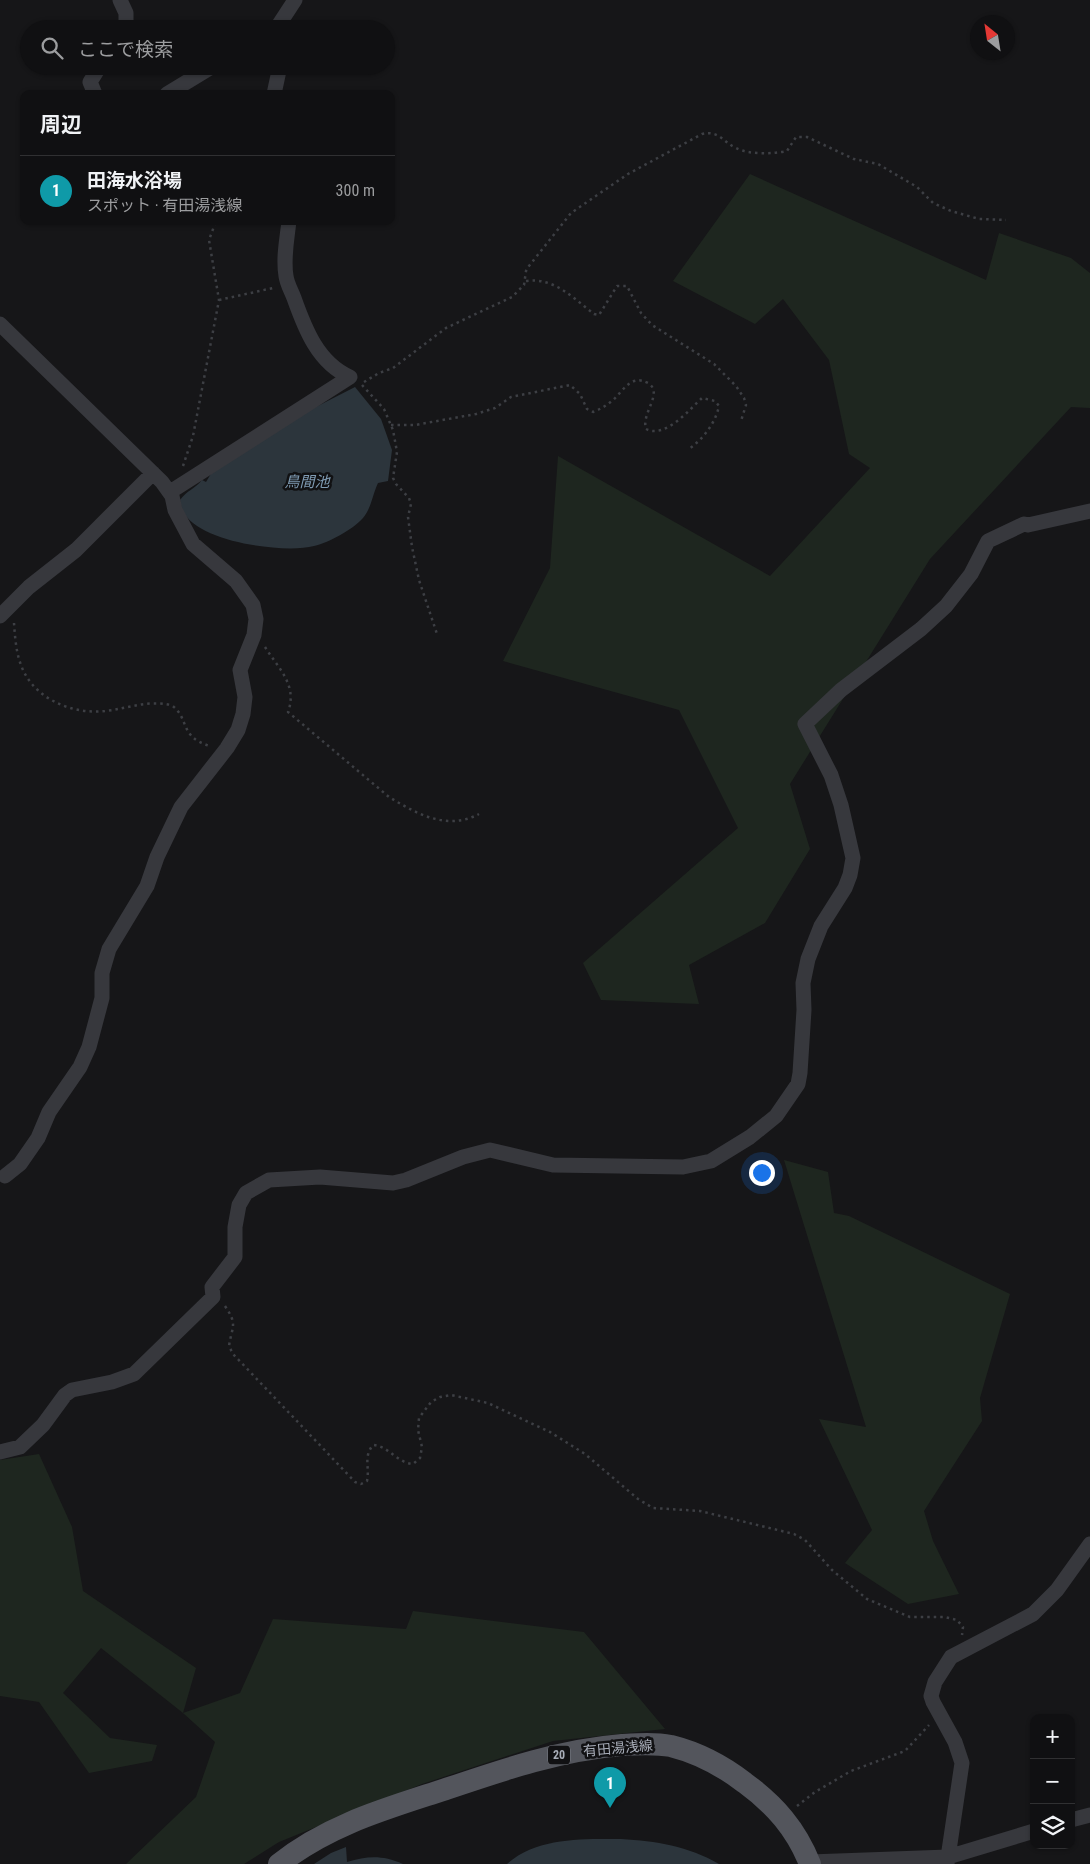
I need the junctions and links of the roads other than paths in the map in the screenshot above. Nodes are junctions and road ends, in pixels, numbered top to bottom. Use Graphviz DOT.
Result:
graph roads {
  1 [pos="120,0"];
  2 [pos="296,0"];
  3 [pos="126,20"];
  4 [pos="282,20"];
  5 [pos="291,20"];
  6 [pos="94,75"];
  7 [pos="199,75"];
  8 [pos="278,75"];
  9 [pos="93,90"];
  10 [pos="174,90"];
  11 [pos="275,90"];
  12 [pos="289,225"];
  13 [pos="0,324"];
  14 [pos="153,473"];
  15 [pos="169,491"];
  16 [pos="1090,511"];
  17 [pos="0,616"];
  18 [pos="4,1176"];
  19 [pos="0,1452"];
  20 [pos="1090,1544"];
  21 [pos="1090,1815"];
  22 [pos="1075,1819"];
  23 [pos="1030,1832"];
  24 [pos="948,1860"];
  25 [pos="810,1863"];
  26 [pos="279,1864"];
  1 -- 3 [label="street"];
  2 -- 4 [label="street"];
  2 -- 5 [label="street"];
  6 -- 9 [label="street"];
  7 -- 10 [label="street"];
  8 -- 11 [label="street"];
  12 -- 15 [label="street"];
  13 -- 14 [label="street"];
  14 -- 15 [label="street"];
  14 -- 17 [label="street"];
  15 -- 18 [label="street"];
  16 -- 19 [label="street"];
  20 -- 24 [label="street"];
  21 -- 22 [label="street"];
  23 -- 24 [label="street"];
  24 -- 25 [label="street"];
  25 -- 26 [label="main road, 有田湯浅線 / 20"];
}
